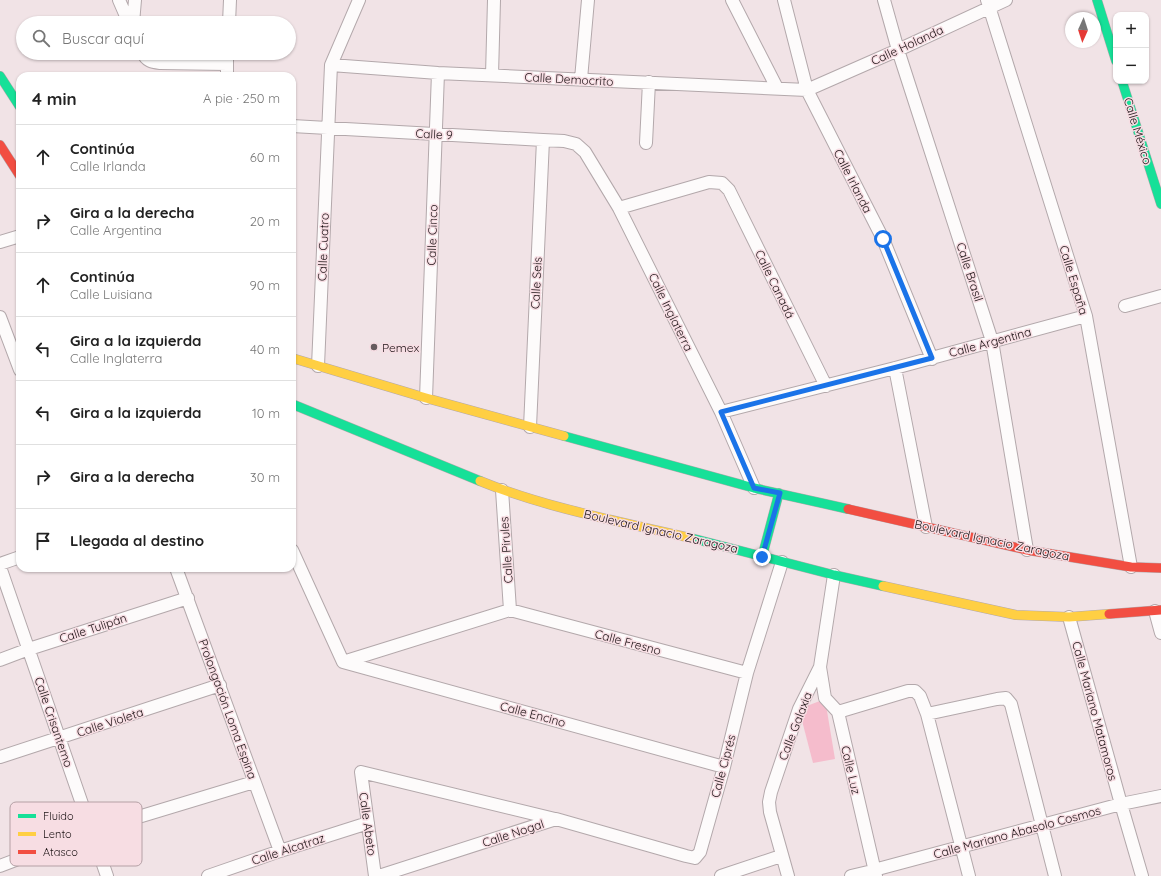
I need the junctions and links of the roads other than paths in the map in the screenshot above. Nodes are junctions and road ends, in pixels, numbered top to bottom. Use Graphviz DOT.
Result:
graph roads {
  1 [pos="119,0"];
  2 [pos="134,0"];
  3 [pos="230,0"];
  4 [pos="359,0"];
  5 [pos="494,0"];
  6 [pos="588,0"];
  7 [pos="732,0"];
  8 [pos="784,0"];
  9 [pos="884,0"];
  10 [pos="1006,0"];
  11 [pos="1097,0"];
  12 [pos="988,4"];
  13 [pos="126,16"];
  14 [pos="133,16"];
  15 [pos="229,16"];
  16 [pos="898,50"];
  17 [pos="1113,51"];
  18 [pos="148,60"];
  19 [pos="227,64"];
  20 [pos="331,66"];
  21 [pos="438,73"];
  22 [pos="492,75"];
  23 [pos="0,76"];
  24 [pos="581,79"];
  25 [pos="649,82"];
  26 [pos="1123,84"];
  27 [pos="777,88"];
  28 [pos="807,90"];
  29 [pos="16,101"];
  30 [pos="296,126"];
  31 [pos="328,128"];
  32 [pos="435,134"];
  33 [pos="543,140"];
  34 [pos="646,142"];
  35 [pos="576,144"];
  36 [pos="0,145"];
  37 [pos="16,170"];
  38 [pos="1161,204"];
  39 [pos="619,208"];
  40 [pos="16,237"];
  41 [pos="0,242"];
  42 [pos="1161,296"];
  43 [pos="1124,306"];
  44 [pos="1086,316"];
  45 [pos="0,317"];
  46 [pos="992,341"];
  47 [pos="932,358"];
  48 [pos="16,359"];
  49 [pos="296,359"];
  50 [pos="318,366"];
  51 [pos="895,368"];
  52 [pos="826,386"];
  53 [pos="426,398"];
  54 [pos="296,406"];
  55 [pos="721,412"];
  56 [pos="530,426"];
  57 [pos="754,488"];
  58 [pos="502,490"];
  59 [pos="780,493"];
  60 [pos="926,527"];
  61 [pos="1027,550"];
  62 [pos="762,557"];
  63 [pos="16,558"];
  64 [pos="296,559"];
  65 [pos="782,562"];
  66 [pos="0,564"];
  67 [pos="0,567"];
  68 [pos="1130,567"];
  69 [pos="1161,568"];
  70 [pos="178,572"];
  71 [pos="834,575"];
  72 [pos="188,598"];
  73 [pos="510,610"];
  74 [pos="1158,610"];
  75 [pos="1069,617"];
  76 [pos="1161,633"];
  77 [pos="29,649"];
  78 [pos="0,660"];
  79 [pos="343,662"];
  80 [pos="820,667"];
  81 [pos="747,673"];
  82 [pos="220,685"];
  83 [pos="838,712"];
  84 [pos="927,714"];
  85 [pos="60,738"];
  86 [pos="0,757"];
  87 [pos="724,767"];
  88 [pos="254,782"];
  89 [pos="1161,796"];
  90 [pos="82,802"];
  91 [pos="1121,804"];
  92 [pos="142,816"];
  93 [pos="556,819"];
  94 [pos="368,823"];
  95 [pos="1041,825"];
  96 [pos="962,846"];
  97 [pos="280,851"];
  98 [pos="781,856"];
  99 [pos="695,858"];
  100 [pos="10,862"];
  101 [pos="0,866"];
  102 [pos="104,866"];
  103 [pos="873,872"];
  104 [pos="107,876"];
  105 [pos="208,876"];
  106 [pos="375,876"];
  107 [pos="379,876"];
  108 [pos="721,876"];
  109 [pos="788,876"];
  110 [pos="851,876"];
  111 [pos="969,876"];
  112 [pos="1055,876"];
  113 [pos="1142,876"];
  1 -- 13 [label="street"];
  2 -- 14 [label="street"];
  3 -- 15 [label="street"];
  4 -- 20 [label="street"];
  5 -- 22 [label="street"];
  6 -- 24 [label="street"];
  7 -- 27 [label="street"];
  8 -- 28 [label="street, Calle Irlanda"];
  9 -- 16 [label="street, Calle Brasil"];
  10 -- 12 [label="street, Calle Holanda"];
  11 -- 17 [label="main road"];
  12 -- 16 [label="street, Calle Holanda"];
  12 -- 44 [label="street, Calle España"];
  16 -- 28 [label="street, Calle Holanda"];
  16 -- 46 [label="street, Calle Brasil"];
  18 -- 19 [label="street"];
  20 -- 21 [label="street, Calle Democrito"];
  20 -- 31 [label="street, Calle Cuatro"];
  21 -- 22 [label="street, Calle Democrito"];
  21 -- 32 [label="street, Calle Cinco"];
  22 -- 24 [label="street, Calle Democrito"];
  23 -- 29 [label="main road"];
  24 -- 25 [label="street, Calle Democrito"];
  25 -- 27 [label="street, Calle Democrito"];
  25 -- 34 [label="street"];
  26 -- 38 [label="main road, Calle México"];
  27 -- 28 [label="street, Calle Democrito"];
  28 -- 47 [label="street, Calle Irlanda"];
  30 -- 31 [label="street, Calle 9"];
  31 -- 32 [label="street, Calle 9"];
  31 -- 50 [label="street, Calle Cuatro"];
  32 -- 33 [label="street, Calle 9"];
  32 -- 53 [label="street, Calle Cinco"];
  33 -- 35 [label="street, Calle 9"];
  33 -- 56 [label="street, Calle Seis"];
  35 -- 39 [label="street, Calle Inglaterra"];
  36 -- 37 [label="main road"];
  39 -- 52 [label="street, Calle Canadá"];
  39 -- 55 [label="street, Calle Inglaterra"];
  40 -- 41 [label="street"];
  42 -- 43 [label="street"];
  44 -- 46 [label="street, Calle Argentina"];
  44 -- 68 [label="street, Calle España"];
  45 -- 48 [label="street"];
  46 -- 47 [label="street, Calle Argentina"];
  46 -- 61 [label="street, Calle Brasil"];
  47 -- 51 [label="street, Calle Argentina"];
  49 -- 50 [label="main road, Boulevard Ignacio Zaragoza"];
  50 -- 53 [label="main road, Boulevard Ignacio Zaragoza"];
  51 -- 52 [label="street, Calle Argentina"];
  51 -- 60 [label="street"];
  52 -- 55 [label="street, Calle Argentina"];
  53 -- 56 [label="main road, Boulevard Ignacio Zaragoza"];
  54 -- 58 [label="main road, Boulevard Ignacio Zaragoza"];
  55 -- 57 [label="street, Calle Inglaterra"];
  56 -- 57 [label="main road, Boulevard Ignacio Zaragoza"];
  57 -- 59 [label="main road, Boulevard Ignacio Zaragoza"];
  58 -- 62 [label="main road, Boulevard Ignacio Zaragoza"];
  58 -- 73 [label="street, Calle Pirules"];
  59 -- 60 [label="main road, Boulevard Ignacio Zaragoza"];
  59 -- 62 [label="main road"];
  60 -- 61 [label="main road, Boulevard Ignacio Zaragoza"];
  61 -- 68 [label="main road, Boulevard Ignacio Zaragoza"];
  62 -- 65 [label="main road, Boulevard Ignacio Zaragoza"];
  63 -- 66 [label="street"];
  64 -- 79 [label="street"];
  65 -- 71 [label="main road, Boulevard Ignacio Zaragoza"];
  65 -- 81 [label="street, Calle Ciprés"];
  67 -- 77 [label="street, Calle Crisantemo"];
  68 -- 69 [label="main road, Boulevard Ignacio Zaragoza"];
  70 -- 72 [label="street, Prolongación Loma Espina"];
  71 -- 75 [label="main road, Boulevard Ignacio Zaragoza"];
  71 -- 80 [label="street, Calle Galaxia"];
  72 -- 77 [label="street, Calle Tulipán"];
  72 -- 82 [label="street, Prolongación Loma Espina"];
  73 -- 79 [label="street"];
  73 -- 81 [label="street, Calle Fresno"];
  74 -- 75 [label="main road, Boulevard Ignacio Zaragoza"];
  74 -- 76 [label="street"];
  75 -- 91 [label="street, Calle Mariano Matamoros"];
  77 -- 78 [label="street, Calle Tulipán"];
  77 -- 85 [label="street, Calle Crisantemo"];
  79 -- 87 [label="street, Calle Encino"];
  80 -- 83 [label="street, Calle Luz"];
  80 -- 98 [label="street, Calle Galaxia"];
  81 -- 87 [label="street, Calle Ciprés"];
  82 -- 85 [label="street, Calle Violeta"];
  82 -- 88 [label="street, Prolongación Loma Espina"];
  83 -- 84 [label="street"];
  83 -- 103 [label="street, Calle Luz"];
  84 -- 95 [label="street"];
  84 -- 96 [label="street"];
  85 -- 86 [label="street, Calle Violeta"];
  85 -- 90 [label="street, Calle Crisantemo"];
  87 -- 99 [label="street, Calle Ciprés"];
  88 -- 92 [label="street"];
  88 -- 97 [label="street, Prolongación Loma Espina"];
  89 -- 91 [label="street, Calle Mariano Abasolo Cosmos"];
  91 -- 95 [label="street, Calle Mariano Abasolo Cosmos"];
  91 -- 113 [label="street, Calle Mariano Matamoros"];
  93 -- 94 [label="street, Calle Abeto"];
  93 -- 99 [label="street, Calle Nogal"];
  93 -- 107 [label="street, Calle Nogal"];
  94 -- 97 [label="street, Calle Alcatraz"];
  94 -- 106 [label="street, Calle Abeto"];
  95 -- 96 [label="street, Calle Mariano Abasolo Cosmos"];
  95 -- 112 [label="street"];
  96 -- 103 [label="street, Calle Mariano Abasolo Cosmos"];
  96 -- 111 [label="street"];
  97 -- 105 [label="street, Calle Alcatraz"];
  98 -- 108 [label="street"];
  98 -- 109 [label="street, Calle Galaxia"];
  100 -- 101 [label="street"];
  102 -- 104 [label="street, Calle Crisantemo"];
  103 -- 110 [label="street, Calle Mariano Abasolo Cosmos"];
}
